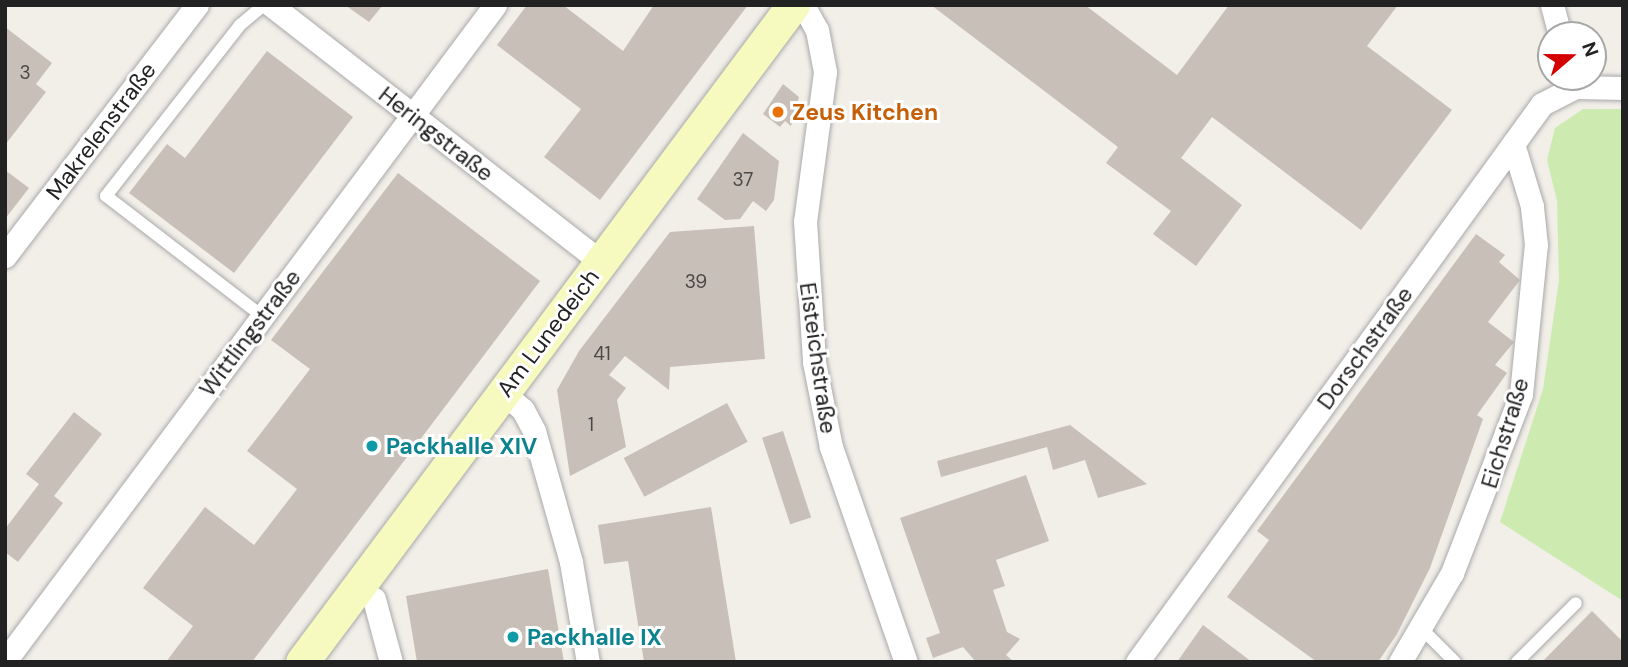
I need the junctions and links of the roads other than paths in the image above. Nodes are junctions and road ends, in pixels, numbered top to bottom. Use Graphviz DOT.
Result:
graph roads {
  1 [pos="197,5"];
  2 [pos="264,5"];
  3 [pos="271,5"];
  4 [pos="495,5"];
  5 [pos="793,5"];
  6 [pos="803,5"];
  7 [pos="1561,91"];
  8 [pos="412,115"];
  9 [pos="1513,144"];
  10 [pos="5,256"];
  11 [pos="601,262"];
  12 [pos="262,316"];
  13 [pos="503,393"];
  14 [pos="358,588"];
  15 [pos="1576,603"];
  16 [pos="1422,629"];
  17 [pos="5,661"];
  18 [pos="302,662"];
  19 [pos="391,662"];
  20 [pos="588,662"];
  21 [pos="906,662"];
  22 [pos="1137,662"];
  23 [pos="1400,662"];
  24 [pos="1455,662"];
  25 [pos="1517,662"];
  1 -- 10 [label="street, Makrelenstraße"];
  2 -- 12 [label="lane"];
  3 -- 8 [label="street, Heringstraße"];
  4 -- 8 [label="street, Wittlingstraße"];
  5 -- 11 [label="street, Am Lunedeich"];
  6 -- 21 [label="street, Eisteichstraße"];
  7 -- 9 [label="street, Dorschstraße"];
  8 -- 11 [label="street, Heringstraße"];
  8 -- 12 [label="street, Wittlingstraße"];
  9 -- 16 [label="street, Eichstraße"];
  9 -- 22 [label="street, Dorschstraße"];
  11 -- 13 [label="street, Am Lunedeich"];
  12 -- 17 [label="street, Wittlingstraße"];
  13 -- 14 [label="street, Am Lunedeich"];
  13 -- 20 [label="street"];
  14 -- 18 [label="street, Am Lunedeich"];
  14 -- 19 [label="street"];
  15 -- 25 [label="lane"];
  16 -- 23 [label="street, Eichstraße"];
  16 -- 24 [label="lane"];
}
